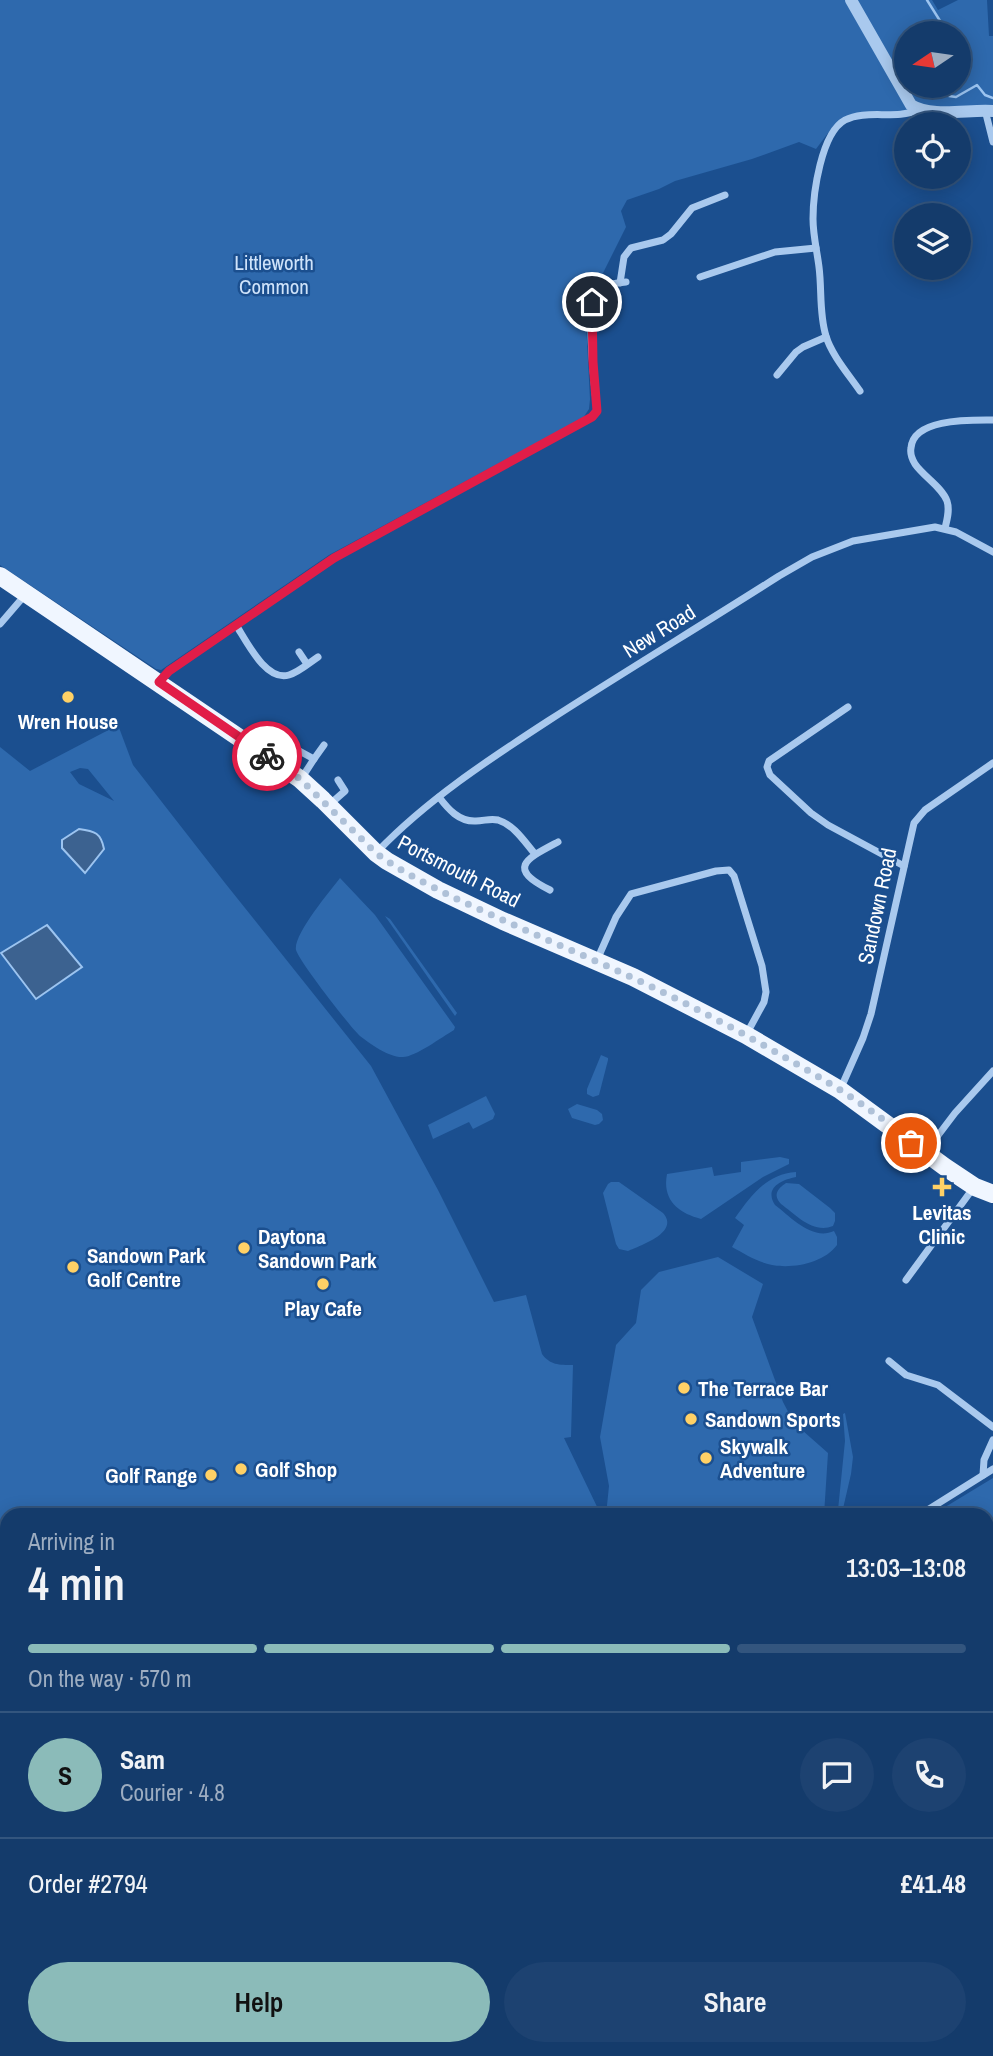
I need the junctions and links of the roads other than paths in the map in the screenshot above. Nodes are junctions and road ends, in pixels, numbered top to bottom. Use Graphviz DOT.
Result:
graph roads {
  1 [pos="851,0"];
  2 [pos="919,110"];
  3 [pos="989,111"];
  4 [pos="993,142"];
  5 [pos="725,195"];
  6 [pos="816,248"];
  7 [pos="700,277"];
  8 [pos="826,337"];
  9 [pos="775,375"];
  10 [pos="860,391"];
  11 [pos="993,420"];
  12 [pos="945,528"];
  13 [pos="993,552"];
  14 [pos="0,576"];
  15 [pos="25,594"];
  16 [pos="0,624"];
  17 [pos="236,625"];
  18 [pos="299,652"];
  19 [pos="318,657"];
  20 [pos="307,664"];
  21 [pos="159,682"];
  22 [pos="848,707"];
  23 [pos="324,745"];
  24 [pos="292,747"];
  25 [pos="313,759"];
  26 [pos="993,763"];
  27 [pos="300,779"];
  28 [pos="338,780"];
  29 [pos="439,797"];
  30 [pos="329,806"];
  31 [pos="523,822"];
  32 [pos="514,829"];
  33 [pos="558,842"];
  34 [pos="376,853"];
  35 [pos="535,854"];
  36 [pos="904,866"];
  37 [pos="550,890"];
  38 [pos="596,961"];
  39 [pos="746,1035"];
  40 [pos="993,1071"];
  41 [pos="840,1090"];
  42 [pos="928,1149"];
  43 [pos="975,1187"];
  44 [pos="993,1193"];
  45 [pos="906,1280"];
  46 [pos="889,1361"];
  47 [pos="993,1427"];
  48 [pos="993,1440"];
  49 [pos="993,1469"];
  50 [pos="983,1475"];
  51 [pos="931,1508"];
  1 -- 2 [label="street"];
  2 -- 3 [label="street"];
  2 -- 6 [label="street"];
  3 -- 4 [label="street"];
  5 -- 17 [label="street"];
  6 -- 7 [label="street"];
  6 -- 8 [label="street"];
  8 -- 9 [label="street"];
  8 -- 10 [label="street"];
  11 -- 12 [label="street"];
  12 -- 13 [label="street, New Road"];
  12 -- 29 [label="street, New Road"];
  14 -- 15 [label="main road, Portsmouth Road"];
  15 -- 16 [label="street"];
  15 -- 21 [label="main road, Portsmouth Road"];
  17 -- 20 [label="street"];
  17 -- 21 [label="street"];
  18 -- 20 [label="street"];
  19 -- 20 [label="street"];
  21 -- 27 [label="main road, Portsmouth Road"];
  22 -- 36 [label="street"];
  23 -- 25 [label="street"];
  24 -- 25 [label="street"];
  25 -- 27 [label="street"];
  26 -- 36 [label="street, Sandown Road"];
  27 -- 30 [label="main road, Portsmouth Road"];
  28 -- 30 [label="street"];
  29 -- 32 [label="street"];
  29 -- 34 [label="street, New Road"];
  30 -- 34 [label="main road, Portsmouth Road"];
  31 -- 32 [label="street"];
  32 -- 35 [label="street"];
  33 -- 35 [label="street"];
  34 -- 38 [label="main road, Portsmouth Road"];
  35 -- 37 [label="street"];
  36 -- 41 [label="street, Sandown Road"];
  38 -- 39 [label="main road, Portsmouth Road"];
  38 -- 39 [label="street"];
  39 -- 41 [label="main road, Portsmouth Road"];
  40 -- 42 [label="street"];
  41 -- 42 [label="main road, Portsmouth Road"];
  42 -- 43 [label="main road"];
  42 -- 44 [label="main road"];
  43 -- 44 [label="main road"];
  43 -- 45 [label="street"];
  46 -- 47 [label="street"];
  48 -- 50 [label="street"];
  49 -- 50 [label="street"];
  50 -- 51 [label="street"];
}
